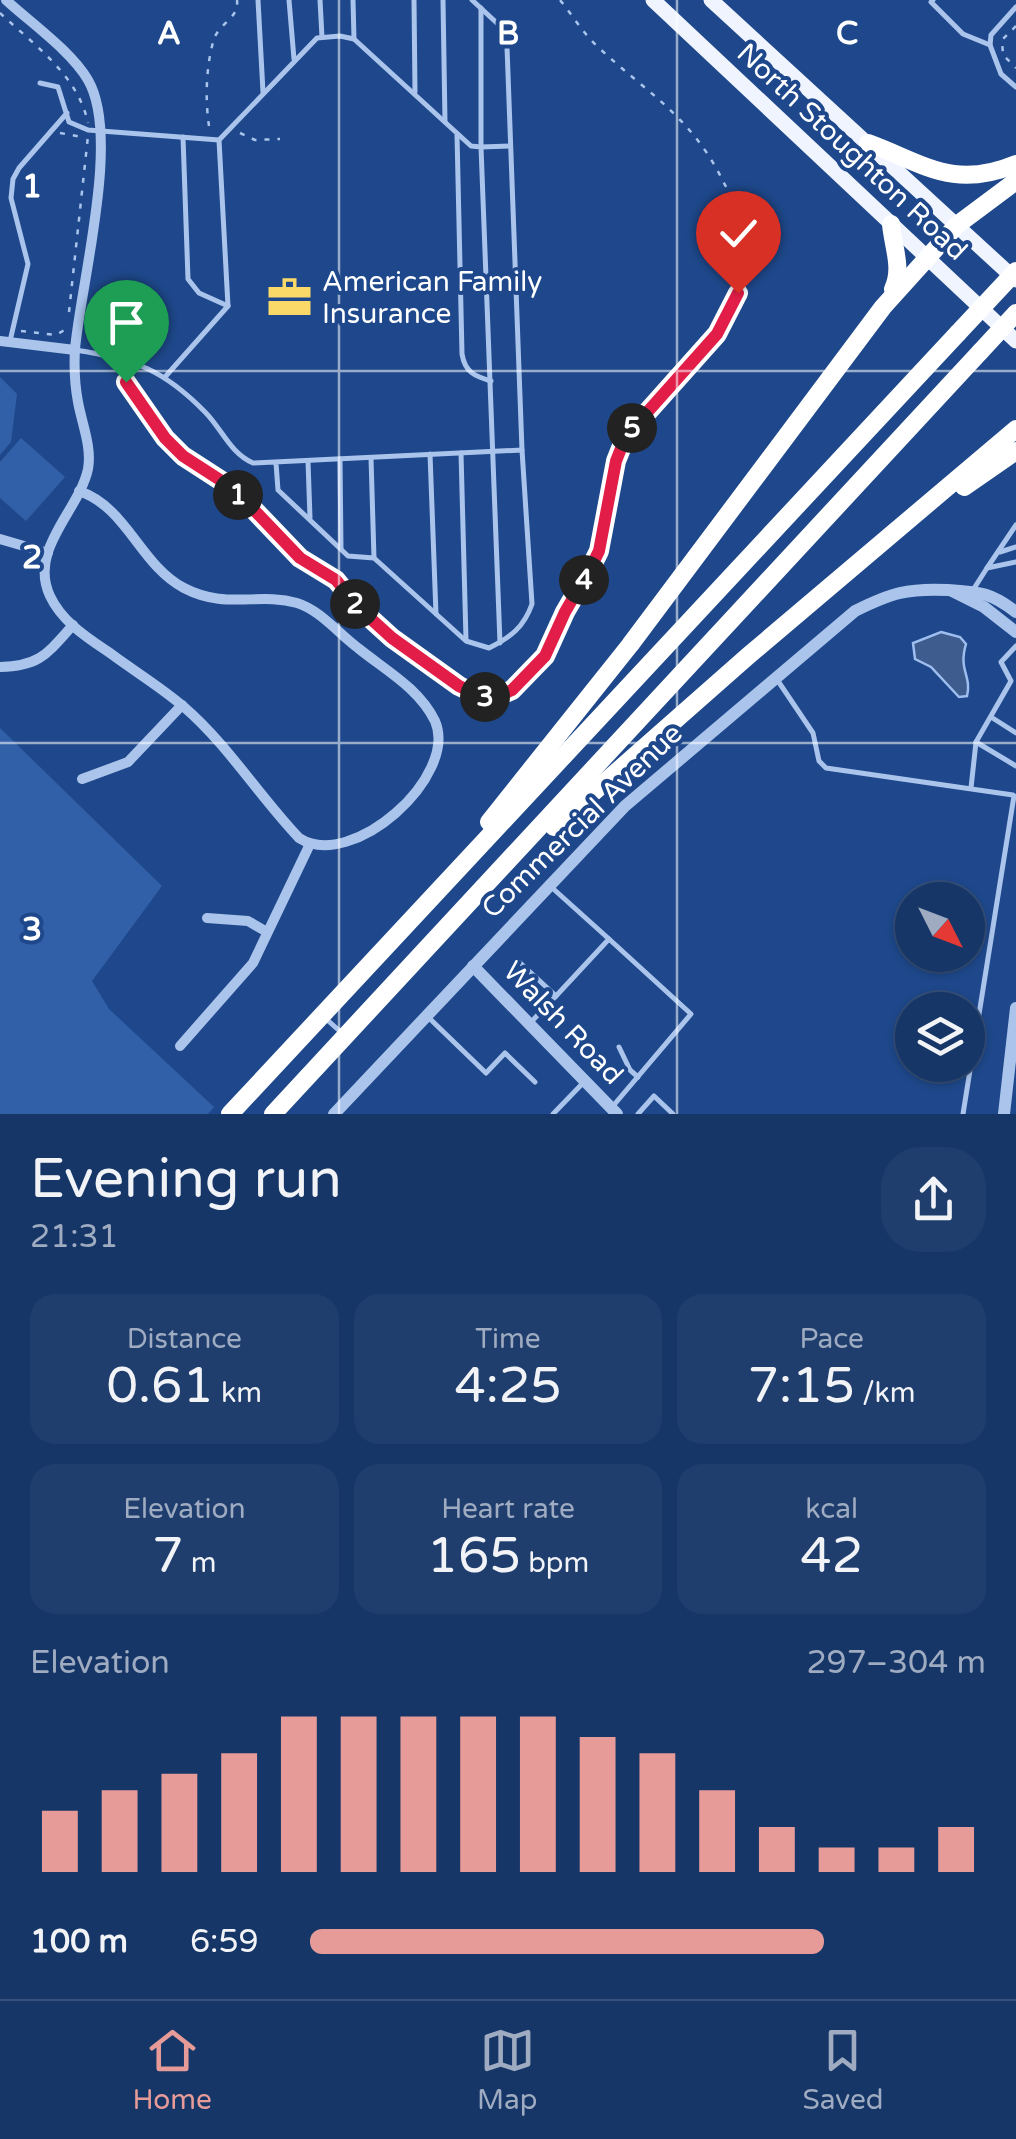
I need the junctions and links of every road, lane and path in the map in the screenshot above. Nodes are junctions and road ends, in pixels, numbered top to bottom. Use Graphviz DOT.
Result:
graph roads {
  1 [pos="6,0"];
  2 [pos="28,0"];
  3 [pos="236,0"];
  4 [pos="258,0"];
  5 [pos="290,0"];
  6 [pos="320,0"];
  7 [pos="353,0"];
  8 [pos="414,0"];
  9 [pos="443,0"];
  10 [pos="472,0"];
  11 [pos="560,0"];
  12 [pos="653,0"];
  13 [pos="711,0"];
  14 [pos="726,0"];
  15 [pos="933,0"];
  16 [pos="480,8"];
  17 [pos="1016,8"];
  18 [pos="18,11"];
  19 [pos="0,13"];
  20 [pos="1016,26"];
  21 [pos="322,37"];
  22 [pos="354,40"];
  23 [pos="990,45"];
  24 [pos="294,59"];
  25 [pos="1016,68"];
  26 [pos="40,83"];
  27 [pos="804,86"];
  28 [pos="1016,86"];
  29 [pos="263,92"];
  30 [pos="415,94"];
  31 [pos="66,113"];
  32 [pos="445,122"];
  33 [pos="209,126"];
  34 [pos="58,132"];
  35 [pos="101,132"];
  36 [pos="240,133"];
  37 [pos="457,133"];
  38 [pos="88,134"];
  39 [pos="183,137"];
  40 [pos="280,139"];
  41 [pos="218,140"];
  42 [pos="868,143"];
  43 [pos="510,146"];
  44 [pos="481,147"];
  45 [pos="1016,164"];
  46 [pos="1016,181"];
  47 [pos="891,224"];
  48 [pos="957,225"];
  49 [pos="927,257"];
  50 [pos="1016,271"];
  51 [pos="1016,280"];
  52 [pos="228,306"];
  53 [pos="884,307"];
  54 [pos="1016,313"];
  55 [pos="13,329"];
  56 [pos="1016,341"];
  57 [pos="5,342"];
  58 [pos="75,350"];
  59 [pos="125,359"];
  60 [pos="165,377"];
  61 [pos="490,381"];
  62 [pos="1016,429"];
  63 [pos="522,450"];
  64 [pos="493,451"];
  65 [pos="1016,451"];
  66 [pos="462,453"];
  67 [pos="430,454"];
  68 [pos="371,458"];
  69 [pos="340,459"];
  70 [pos="308,461"];
  71 [pos="276,462"];
  72 [pos="79,491"];
  73 [pos="310,520"];
  74 [pos="1016,525"];
  75 [pos="0,540"];
  76 [pos="886,542"];
  77 [pos="1016,547"];
  78 [pos="341,549"];
  79 [pos="997,553"];
  80 [pos="48,554"];
  81 [pos="374,558"];
  82 [pos="1016,562"];
  83 [pos="987,568"];
  84 [pos="950,590"];
  85 [pos="973,590"];
  86 [pos="1016,612"];
  87 [pos="436,614"];
  88 [pos="73,626"];
  89 [pos="1016,632"];
  90 [pos="466,642"];
  91 [pos="500,642"];
  92 [pos="1016,646"];
  93 [pos="0,667"];
  94 [pos="776,677"];
  95 [pos="182,705"];
  96 [pos="991,717"];
  97 [pos="1004,725"];
  98 [pos="1000,732"];
  99 [pos="1016,732"];
  100 [pos="1011,739"];
  101 [pos="976,742"];
  102 [pos="1014,762"];
  103 [pos="82,779"];
  104 [pos="971,788"];
  105 [pos="1015,796"];
  106 [pos="310,844"];
  107 [pos="548,885"];
  108 [pos="207,918"];
  109 [pos="268,932"];
  110 [pos="398,936"];
  111 [pos="608,939"];
  112 [pos="518,960"];
  113 [pos="473,966"];
  114 [pos="394,984"];
  115 [pos="556,996"];
  116 [pos="1016,1008"];
  117 [pos="426,1015"];
  118 [pos="323,1016"];
  119 [pos="530,1024"];
  120 [pos="345,1036"];
  121 [pos="180,1046"];
  122 [pos="619,1048"];
  123 [pos="638,1077"];
  124 [pos="585,1081"];
  125 [pos="535,1082"];
  126 [pos="1012,1087"];
  127 [pos="614,1111"];
  128 [pos="230,1114"];
  129 [pos="273,1114"];
  130 [pos="334,1114"];
  131 [pos="553,1114"];
  132 [pos="638,1114"];
  133 [pos="674,1114"];
  134 [pos="963,1114"];
  135 [pos="1004,1114"];
  1 -- 18 [label="street"];
  2 -- 18 [label="lane"];
  3 -- 33 [label="path"];
  4 -- 29 [label="lane"];
  5 -- 24 [label="lane"];
  6 -- 21 [label="lane"];
  7 -- 22 [label="lane"];
  8 -- 30 [label="lane"];
  9 -- 32 [label="lane"];
  10 -- 16 [label="lane"];
  11 -- 59 [label="path"];
  12 -- 47 [label="main road, North Stoughton Road"];
  13 -- 27 [label="main road, North Stoughton Road"];
  14 -- 27 [label="main road"];
  15 -- 23 [label="lane"];
  16 -- 43 [label="lane"];
  16 -- 44 [label="lane"];
  17 -- 23 [label="lane"];
  18 -- 35 [label="street"];
  19 -- 38 [label="path"];
  20 -- 25 [label="path"];
  21 -- 22 [label="lane"];
  21 -- 24 [label="lane"];
  22 -- 30 [label="lane"];
  23 -- 28 [label="lane"];
  24 -- 29 [label="lane"];
  26 -- 31 [label="lane"];
  27 -- 42 [label="main road, North Stoughton Road"];
  29 -- 41 [label="lane"];
  30 -- 32 [label="lane"];
  31 -- 38 [label="lane"];
  31 -- 55 [label="lane"];
  32 -- 37 [label="lane"];
  34 -- 38 [label="path"];
  35 -- 38 [label="lane"];
  35 -- 39 [label="lane"];
  35 -- 58 [label="street"];
  36 -- 40 [label="path"];
  37 -- 44 [label="lane"];
  37 -- 61 [label="lane"];
  38 -- 55 [label="path"];
  39 -- 41 [label="lane"];
  39 -- 52 [label="lane"];
  41 -- 52 [label="lane"];
  42 -- 45 [label="highway"];
  42 -- 48 [label="main road, North Stoughton Road"];
  43 -- 44 [label="lane"];
  43 -- 63 [label="lane"];
  44 -- 61 [label="lane"];
  46 -- 48 [label="highway"];
  47 -- 49 [label="main road, North Stoughton Road"];
  47 -- 53 [label="highway"];
  48 -- 49 [label="highway"];
  48 -- 51 [label="main road, North Stoughton Road"];
  49 -- 53 [label="highway"];
  49 -- 56 [label="main road, North Stoughton Road"];
  50 -- 110 [label="highway, bridge"];
  52 -- 60 [label="lane"];
  53 -- 110 [label="highway"];
  54 -- 114 [label="highway, bridge"];
  55 -- 57 [label="lane"];
  57 -- 58 [label="street"];
  58 -- 59 [label="lane"];
  58 -- 72 [label="street"];
  59 -- 60 [label="lane"];
  60 -- 71 [label="lane"];
  61 -- 64 [label="lane"];
  62 -- 76 [label="highway"];
  63 -- 64 [label="lane"];
  63 -- 91 [label="lane"];
  64 -- 66 [label="lane"];
  64 -- 91 [label="lane"];
  65 -- 76 [label="highway"];
  66 -- 67 [label="lane"];
  66 -- 90 [label="lane"];
  67 -- 68 [label="lane"];
  67 -- 87 [label="lane"];
  68 -- 69 [label="lane"];
  68 -- 81 [label="lane"];
  69 -- 70 [label="lane"];
  69 -- 78 [label="lane"];
  70 -- 71 [label="lane"];
  70 -- 73 [label="lane"];
  71 -- 73 [label="lane"];
  72 -- 80 [label="street"];
  72 -- 106 [label="street"];
  73 -- 78 [label="lane"];
  74 -- 79 [label="lane"];
  75 -- 80 [label="street"];
  76 -- 114 [label="highway"];
  77 -- 79 [label="lane"];
  78 -- 81 [label="lane"];
  79 -- 83 [label="lane"];
  80 -- 88 [label="street"];
  81 -- 87 [label="lane"];
  82 -- 83 [label="lane"];
  83 -- 85 [label="lane"];
  84 -- 85 [label="street, Commercial Avenue"];
  84 -- 89 [label="street"];
  84 -- 94 [label="street, Commercial Avenue"];
  85 -- 86 [label="street, Commercial Avenue"];
  87 -- 90 [label="lane"];
  88 -- 93 [label="street"];
  88 -- 95 [label="street"];
  90 -- 91 [label="lane"];
  92 -- 96 [label="lane"];
  94 -- 104 [label="lane"];
  94 -- 107 [label="street, Commercial Avenue"];
  95 -- 103 [label="street"];
  95 -- 106 [label="street"];
  96 -- 97 [label="lane"];
  96 -- 101 [label="lane"];
  97 -- 98 [label="lane"];
  97 -- 99 [label="lane"];
  99 -- 100 [label="lane"];
  101 -- 102 [label="lane"];
  101 -- 104 [label="lane"];
  104 -- 105 [label="lane"];
  105 -- 134 [label="lane"];
  106 -- 109 [label="street"];
  107 -- 111 [label="lane"];
  107 -- 113 [label="street, Commercial Avenue"];
  108 -- 109 [label="street"];
  109 -- 121 [label="street"];
  110 -- 118 [label="highway"];
  111 -- 115 [label="lane"];
  111 -- 123 [label="lane"];
  112 -- 115 [label="lane"];
  113 -- 117 [label="street, Commercial Avenue"];
  113 -- 119 [label="street, Walsh Road"];
  114 -- 120 [label="highway"];
  115 -- 119 [label="lane"];
  116 -- 126 [label="street"];
  117 -- 125 [label="lane"];
  117 -- 130 [label="street, Commercial Avenue"];
  118 -- 120 [label="lane"];
  118 -- 128 [label="highway"];
  119 -- 124 [label="street, Walsh Road"];
  120 -- 129 [label="highway"];
  122 -- 123 [label="lane"];
  123 -- 127 [label="lane"];
  124 -- 127 [label="street, Walsh Road"];
  124 -- 131 [label="lane"];
  126 -- 135 [label="street"];
  132 -- 133 [label="lane"];
}
